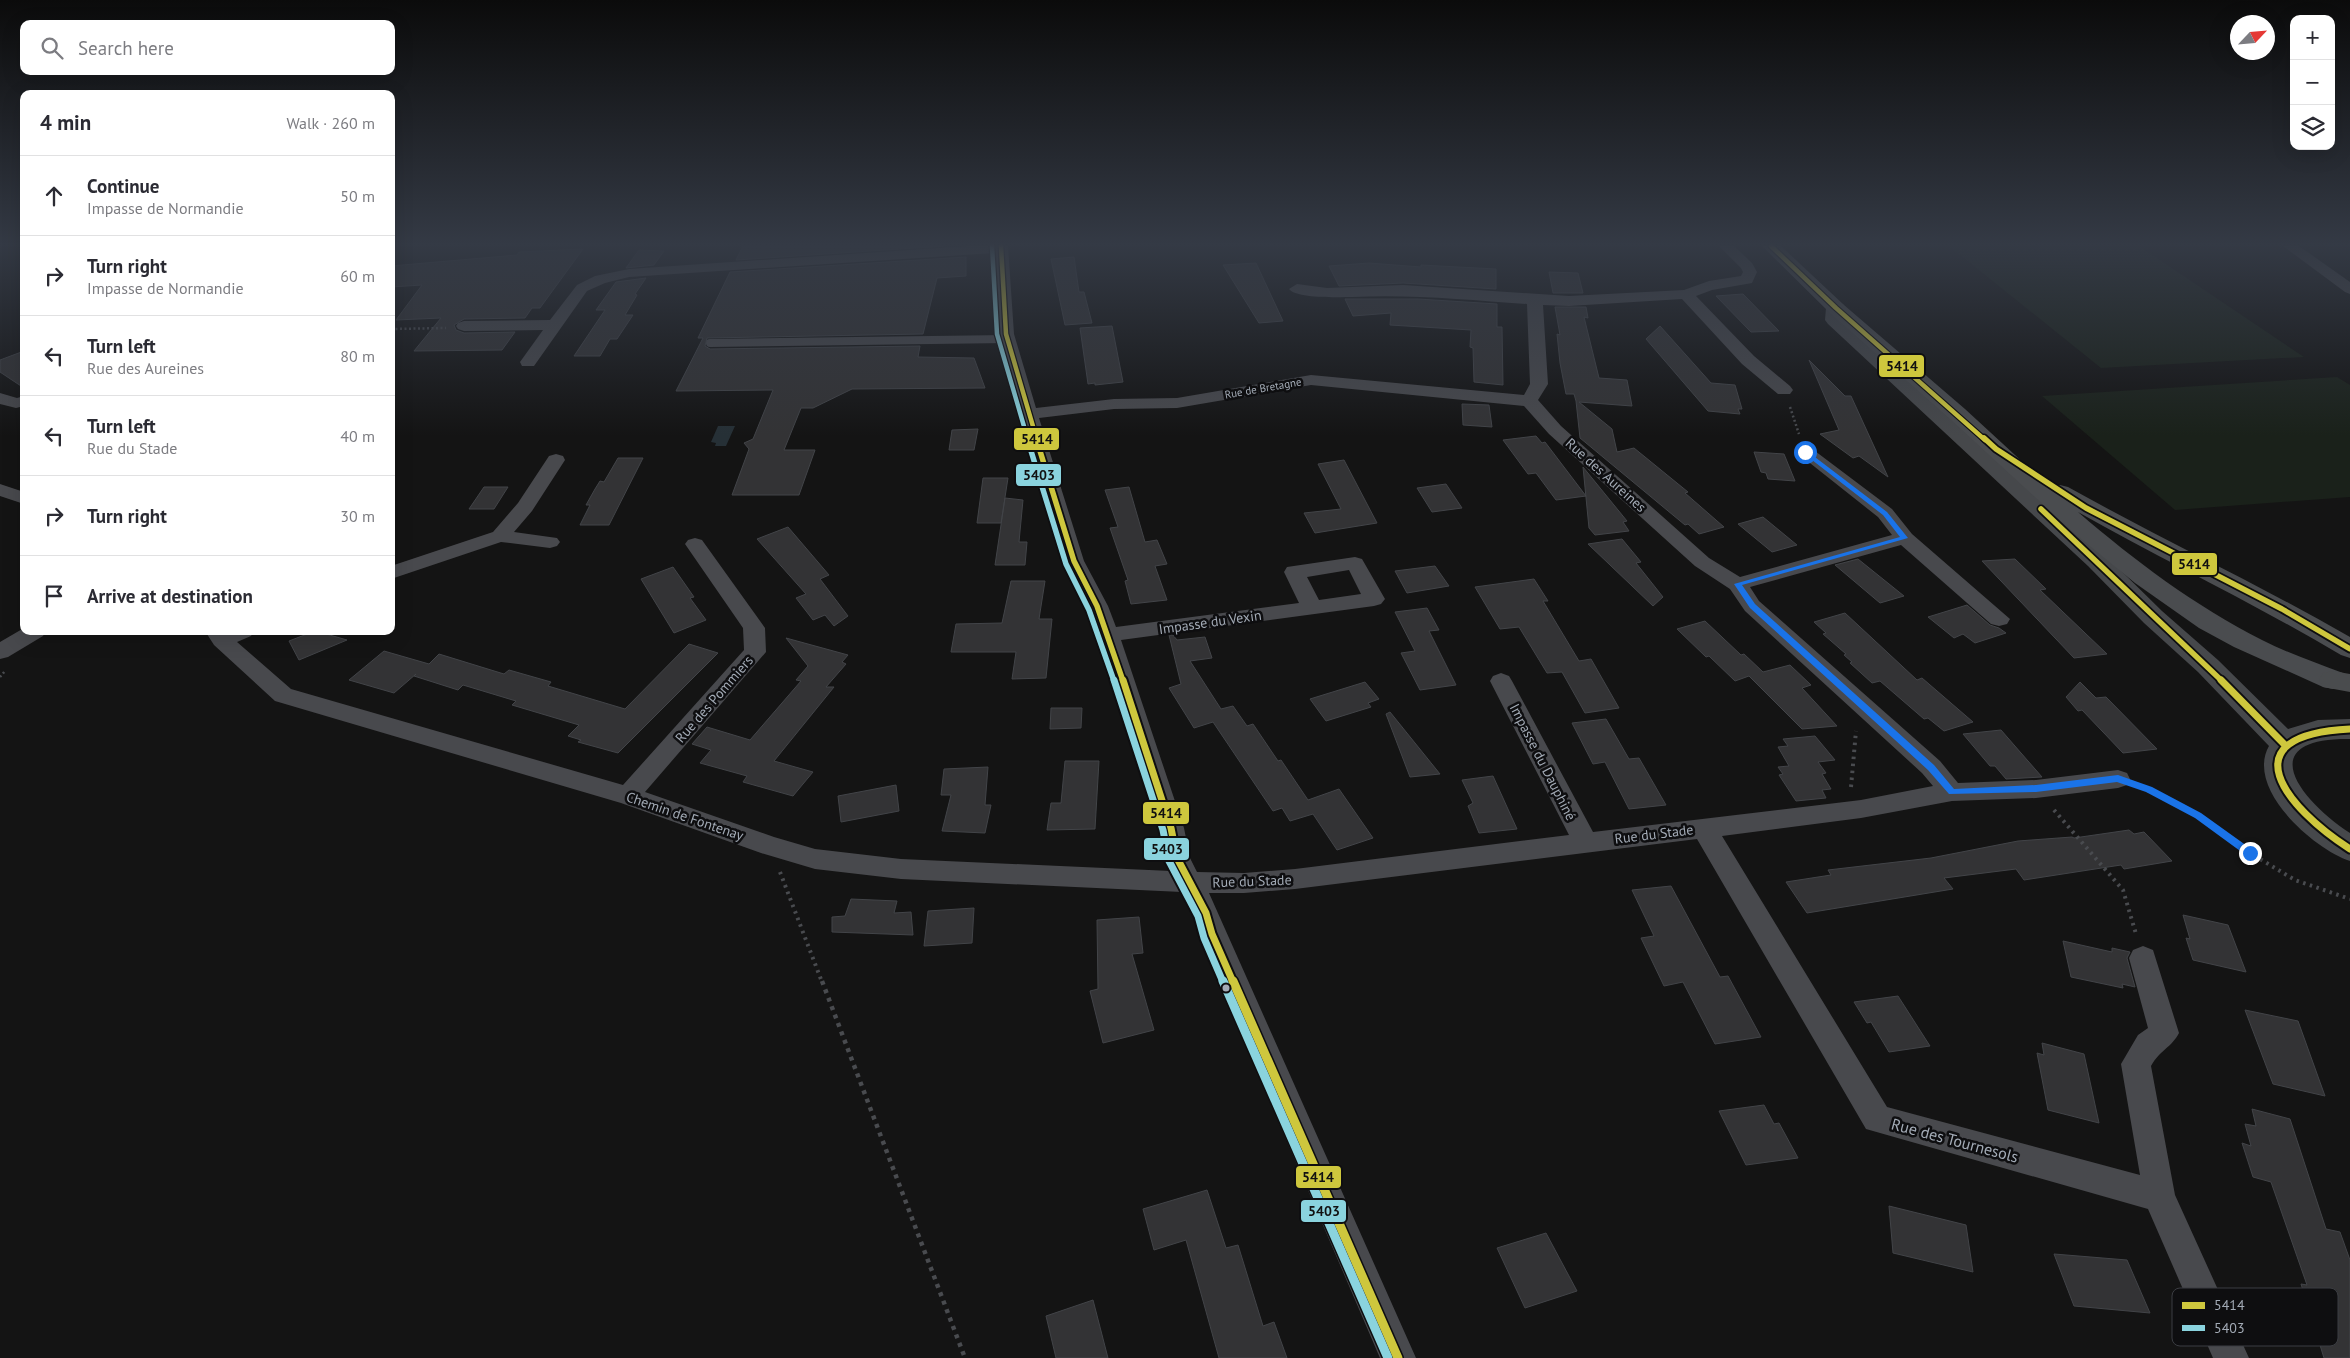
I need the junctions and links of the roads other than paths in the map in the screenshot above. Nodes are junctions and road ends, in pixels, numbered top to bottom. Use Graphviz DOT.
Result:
graph roads {
  1 [pos="566,309"];
  2 [pos="1005,309"];
  3 [pos="1535,309"];
  4 [pos="1700,309"];
  5 [pos="1836,309"];
  6 [pos="1838,309"];
  7 [pos="555,325"];
  8 [pos="464,326"];
  9 [pos="1007,339"];
  10 [pos="710,343"];
  11 [pos="528,362"];
  12 [pos="1784,390"];
  13 [pos="13,400"];
  14 [pos="1529,401"];
  15 [pos="1028,414"];
  16 [pos="0,416"];
  17 [pos="1996,449"];
  18 [pos="1805,452"];
  19 [pos="556,460"];
  20 [pos="0,490"];
  21 [pos="20,497"];
  22 [pos="500,536"];
  23 [pos="1905,538"];
  24 [pos="550,542"];
  25 [pos="695,544"];
  26 [pos="395,572"];
  27 [pos="1737,584"];
  28 [pos="1312,608"];
  29 [pos="2000,619"];
  30 [pos="28,635"];
  31 [pos="228,635"];
  32 [pos="1108,635"];
  33 [pos="2350,649"];
  34 [pos="0,652"];
  35 [pos="1502,681"];
  36 [pos="2344,683"];
  37 [pos="2350,729"];
  38 [pos="2284,744"];
  39 [pos="2118,779"];
  40 [pos="1952,792"];
  41 [pos="628,796"];
  42 [pos="1704,828"];
  43 [pos="1585,842"];
  44 [pos="2346,850"];
  45 [pos="1190,882"];
  46 [pos="2143,958"];
  47 [pos="2159,1196"];
  48 [pos="2200,1288"];
  49 [pos="2227,1346"];
  50 [pos="1398,1358"];
  51 [pos="2232,1358"];
  1 -- 7 [label="street"];
  2 -- 9 [label="street"];
  3 -- 14 [label="street"];
  4 -- 12 [label="street"];
  5 -- 38 [label="main road"];
  6 -- 17 [label="main road"];
  7 -- 8 [label="street"];
  7 -- 11 [label="street"];
  9 -- 10 [label="lane"];
  9 -- 15 [label="street"];
  13 -- 16 [label="street"];
  14 -- 15 [label="street, Rue de Bretagne"];
  14 -- 27 [label="street, Rue des Aureines"];
  15 -- 32 [label="street"];
  17 -- 33 [label="main road"];
  17 -- 36 [label="main road"];
  18 -- 23 [label="street"];
  19 -- 22 [label="street"];
  20 -- 21 [label="street"];
  22 -- 24 [label="street"];
  22 -- 26 [label="street"];
  23 -- 27 [label="street"];
  23 -- 29 [label="street"];
  25 -- 41 [label="street, Rue des Pommiers"];
  27 -- 40 [label="street, Rue des Aureines"];
  28 -- 32 [label="street, Impasse du Vexin"];
  30 -- 34 [label="street"];
  31 -- 41 [label="street, Chemin de Fontenay"];
  32 -- 45 [label="street"];
  35 -- 43 [label="street, Impasse du Dauphiné"];
  37 -- 38 [label="main road"];
  38 -- 44 [label="main road"];
  39 -- 40 [label="street, Rue du Stade"];
  40 -- 42 [label="street, Rue du Stade"];
  41 -- 45 [label="street, Chemin de Fontenay"];
  42 -- 43 [label="street, Rue du Stade"];
  42 -- 47 [label="street, Rue des Tournesols"];
  43 -- 45 [label="street, Rue du Stade"];
  45 -- 50 [label="street"];
  46 -- 47 [label="street"];
  47 -- 48 [label="street"];
  49 -- 51 [label="street"];
}
